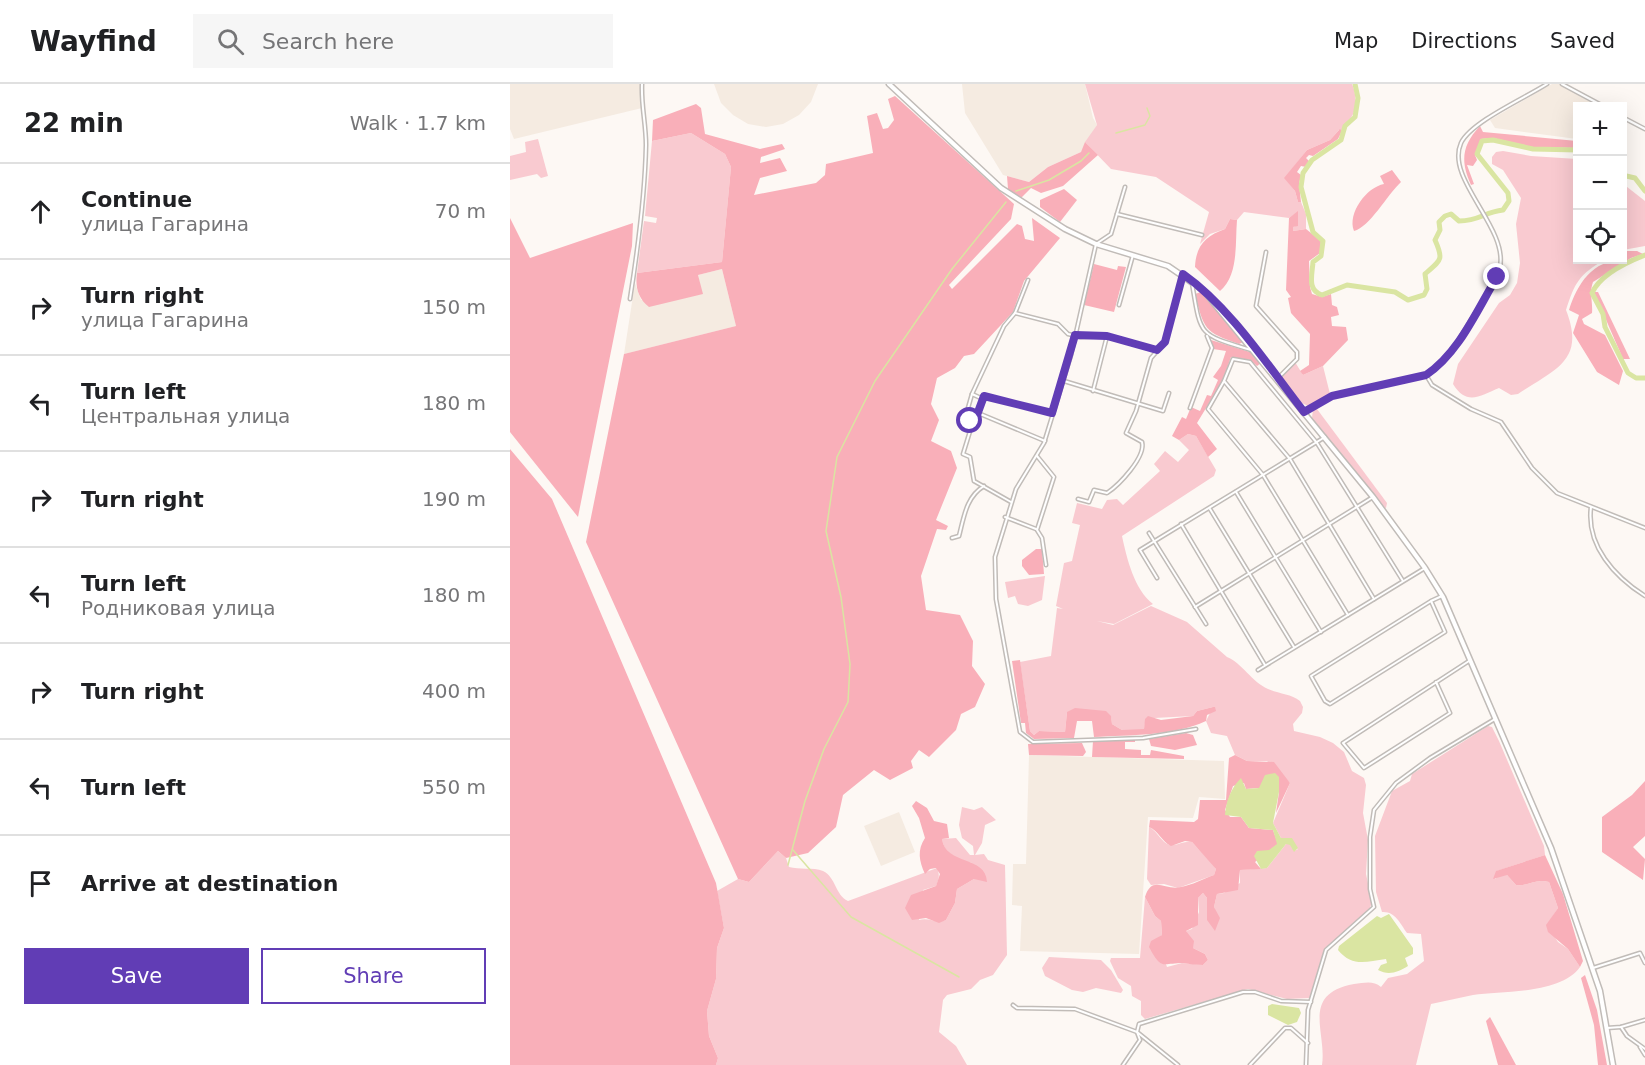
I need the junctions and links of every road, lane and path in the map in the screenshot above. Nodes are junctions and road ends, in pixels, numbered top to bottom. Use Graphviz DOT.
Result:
graph roads {
  1 [pos="642,84"];
  2 [pos="888,84"];
  3 [pos="1546,84"];
  4 [pos="1562,84"];
  5 [pos="1596,102"];
  6 [pos="1627,119"];
  7 [pos="1645,129"];
  8 [pos="1125,187"];
  9 [pos="1117,214"];
  10 [pos="1202,235"];
  11 [pos="1096,244"];
  12 [pos="1266,252"];
  13 [pos="1133,255"];
  14 [pos="1183,274"];
  15 [pos="1028,280"];
  16 [pos="1191,280"];
  17 [pos="630,298"];
  18 [pos="1119,305"];
  19 [pos="1016,313"];
  20 [pos="1075,335"];
  21 [pos="1107,336"];
  22 [pos="1207,336"];
  23 [pos="1157,350"];
  24 [pos="1255,351"];
  25 [pos="1265,363"];
  26 [pos="1257,369"];
  27 [pos="1426,375"];
  28 [pos="1278,378"];
  29 [pos="1062,381"];
  30 [pos="1224,381"];
  31 [pos="1093,391"];
  32 [pos="1169,393"];
  33 [pos="972,394"];
  34 [pos="983,399"];
  35 [pos="1137,403"];
  36 [pos="1190,408"];
  37 [pos="1304,412"];
  38 [pos="978,413"];
  39 [pos="1052,413"];
  40 [pos="970,421"];
  41 [pos="1325,437"];
  42 [pos="1045,441"];
  43 [pos="1317,442"];
  44 [pos="1037,456"];
  45 [pos="1290,459"];
  46 [pos="1263,475"];
  47 [pos="984,486"];
  48 [pos="1236,492"];
  49 [pos="1373,497"];
  50 [pos="1078,499"];
  51 [pos="1011,502"];
  52 [pos="1358,507"];
  53 [pos="1591,507"];
  54 [pos="1210,508"];
  55 [pos="1005,517"];
  56 [pos="1181,524"];
  57 [pos="1329,525"];
  58 [pos="1645,528"];
  59 [pos="1037,530"];
  60 [pos="1149,533"];
  61 [pos="952,538"];
  62 [pos="1154,541"];
  63 [pos="1303,541"];
  64 [pos="1276,557"];
  65 [pos="1046,565"];
  66 [pos="1425,568"];
  67 [pos="1248,574"];
  68 [pos="1157,578"];
  69 [pos="1403,581"];
  70 [pos="1222,590"];
  71 [pos="1442,596"];
  72 [pos="1645,596"];
  73 [pos="1374,599"];
  74 [pos="1431,601"];
  75 [pos="1195,607"];
  76 [pos="1348,615"];
  77 [pos="1206,624"];
  78 [pos="1321,632"];
  79 [pos="1294,648"];
  80 [pos="1469,661"];
  81 [pos="1266,666"];
  82 [pos="1258,670"];
  83 [pos="1436,682"];
  84 [pos="1495,719"];
  85 [pos="1196,729"];
  86 [pos="1645,949"];
  87 [pos="1640,953"];
  88 [pos="1645,963"];
  89 [pos="1593,968"];
  90 [pos="1311,1002"];
  91 [pos="1013,1005"];
  92 [pos="1645,1020"];
  93 [pos="1621,1027"];
  94 [pos="1607,1028"];
  95 [pos="1137,1032"];
  96 [pos="1308,1043"];
  97 [pos="1640,1047"];
  98 [pos="1645,1049"];
  99 [pos="1645,1055"];
  100 [pos="1123,1065"];
  101 [pos="1178,1065"];
  102 [pos="1250,1065"];
  103 [pos="1306,1065"];
  104 [pos="1613,1065"];
  1 -- 17 [label="street"];
  2 -- 11 [label="main road"];
  3 -- 27 [label="street"];
  4 -- 5 [label="street"];
  6 -- 7 [label="street"];
  8 -- 9 [label="street"];
  9 -- 10 [label="street"];
  9 -- 11 [label="street"];
  11 -- 13 [label="main road"];
  11 -- 20 [label="street"];
  12 -- 28 [label="street"];
  13 -- 14 [label="main road"];
  13 -- 18 [label="street"];
  14 -- 16 [label="main road"];
  14 -- 23 [label="street"];
  15 -- 19 [label="street"];
  16 -- 22 [label="street"];
  16 -- 24 [label="main road"];
  19 -- 20 [label="street"];
  19 -- 33 [label="street"];
  20 -- 21 [label="street"];
  20 -- 29 [label="street"];
  21 -- 23 [label="street"];
  21 -- 31 [label="street"];
  22 -- 24 [label="street"];
  22 -- 36 [label="street"];
  23 -- 35 [label="street"];
  24 -- 25 [label="main road"];
  25 -- 26 [label="street"];
  25 -- 28 [label="main road"];
  26 -- 30 [label="street"];
  26 -- 43 [label="street"];
  27 -- 37 [label="street"];
  27 -- 53 [label="street"];
  28 -- 37 [label="main road"];
  29 -- 31 [label="street"];
  29 -- 39 [label="street"];
  30 -- 45 [label="street"];
  30 -- 46 [label="street"];
  31 -- 35 [label="street"];
  32 -- 35 [label="street"];
  33 -- 34 [label="street"];
  33 -- 40 [label="street"];
  34 -- 38 [label="street"];
  34 -- 39 [label="street"];
  35 -- 50 [label="street"];
  37 -- 41 [label="main road"];
  38 -- 40 [label="street"];
  38 -- 42 [label="street"];
  39 -- 42 [label="street"];
  40 -- 47 [label="street"];
  41 -- 43 [label="street"];
  41 -- 49 [label="main road"];
  42 -- 44 [label="street"];
  43 -- 45 [label="street"];
  43 -- 52 [label="street"];
  44 -- 51 [label="street"];
  44 -- 59 [label="street"];
  45 -- 46 [label="street"];
  45 -- 57 [label="street"];
  46 -- 48 [label="street"];
  46 -- 63 [label="street"];
  47 -- 51 [label="street"];
  47 -- 61 [label="street"];
  48 -- 54 [label="street"];
  48 -- 64 [label="street"];
  49 -- 52 [label="street"];
  49 -- 66 [label="main road"];
  51 -- 55 [label="street"];
  52 -- 57 [label="street"];
  52 -- 69 [label="street"];
  53 -- 58 [label="street"];
  53 -- 72 [label="street"];
  54 -- 56 [label="street"];
  54 -- 67 [label="street"];
  55 -- 59 [label="street"];
  55 -- 85 [label="street"];
  56 -- 62 [label="street"];
  56 -- 70 [label="street"];
  57 -- 63 [label="street"];
  57 -- 73 [label="street"];
  59 -- 65 [label="street"];
  60 -- 62 [label="street"];
  62 -- 68 [label="street"];
  62 -- 75 [label="street"];
  63 -- 64 [label="street"];
  63 -- 76 [label="street"];
  64 -- 67 [label="street"];
  64 -- 78 [label="street"];
  66 -- 69 [label="street"];
  66 -- 71 [label="main road"];
  67 -- 70 [label="street"];
  67 -- 79 [label="street"];
  69 -- 73 [label="street"];
  70 -- 75 [label="street"];
  70 -- 81 [label="street"];
  71 -- 74 [label="street"];
  71 -- 80 [label="main road"];
  73 -- 76 [label="street"];
  74 -- 74 [label="street"];
  75 -- 77 [label="street"];
  76 -- 78 [label="street"];
  78 -- 79 [label="street"];
  79 -- 81 [label="street"];
  80 -- 83 [label="street"];
  80 -- 84 [label="main road"];
  81 -- 82 [label="street"];
  83 -- 83 [label="street"];
  84 -- 89 [label="main road"];
  84 -- 90 [label="street"];
  86 -- 87 [label="street"];
  87 -- 88 [label="street"];
  87 -- 89 [label="street"];
  89 -- 94 [label="main road"];
  90 -- 95 [label="street"];
  90 -- 96 [label="street"];
  91 -- 95 [label="street"];
  92 -- 93 [label="street"];
  93 -- 94 [label="street"];
  93 -- 97 [label="street"];
  94 -- 104 [label="main road"];
  95 -- 100 [label="street"];
  95 -- 101 [label="street"];
  96 -- 102 [label="street"];
  96 -- 103 [label="street"];
  97 -- 98 [label="street"];
  97 -- 99 [label="street"];
}
